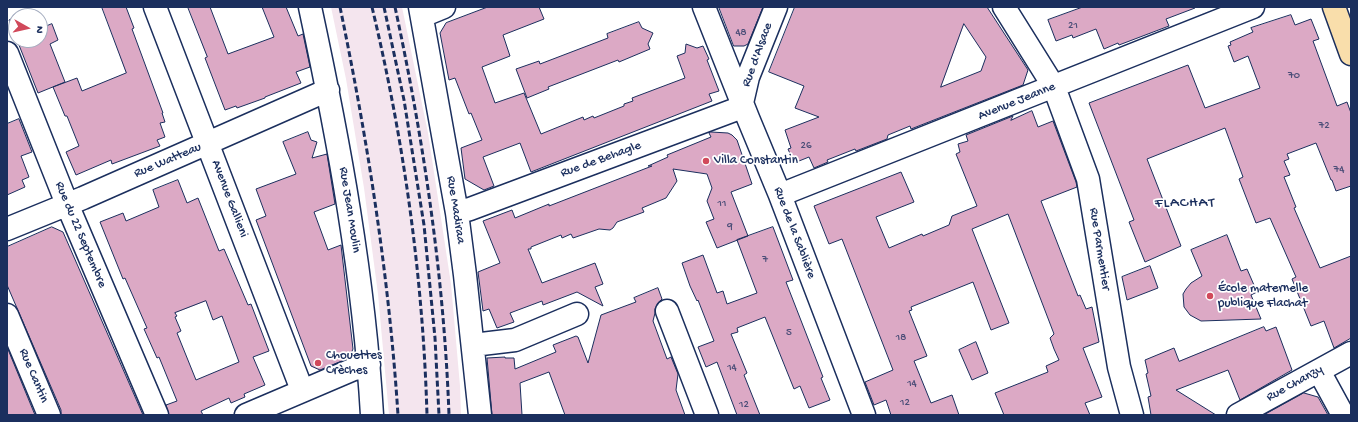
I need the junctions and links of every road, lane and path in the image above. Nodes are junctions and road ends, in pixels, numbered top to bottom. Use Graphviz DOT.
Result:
graph roads {
  1 [pos="155,7"];
  2 [pos="310,7"];
  3 [pos="444,7"];
  4 [pos="704,7"];
  5 [pos="776,7"];
  6 [pos="1004,7"];
  7 [pos="1253,7"];
  8 [pos="1334,7"];
  9 [pos="421,11"];
  10 [pos="7,53"];
  11 [pos="1351,54"];
  12 [pos="1054,87"];
  13 [pos="328,90"];
  14 [pos="742,103"];
  15 [pos="208,143"];
  16 [pos="780,195"];
  17 [pos="67,204"];
  18 [pos="456,212"];
  19 [pos="7,229"];
  20 [pos="667,311"];
  21 [pos="577,314"];
  22 [pos="7,315"];
  23 [pos="473,345"];
  24 [pos="1351,353"];
  25 [pos="369,365"];
  26 [pos="1319,371"];
  27 [pos="302,390"];
  28 [pos="49,415"];
  29 [pos="157,415"];
  30 [pos="246,415"];
  31 [pos="372,415"];
  32 [pos="480,415"];
  33 [pos="707,415"];
  34 [pos="864,415"];
  35 [pos="1132,415"];
  36 [pos="1238,415"];
  37 [pos="1343,415"];
  1 -- 15 [label="street, Avenue Gallieni"];
  2 -- 13 [label="street, Rue Jean Moulin"];
  3 -- 9 [label="street"];
  4 -- 14 [label="street, Rue de la Sablière"];
  5 -- 14 [label="street, Rue d'Alsace"];
  6 -- 12 [label="street, Rue Parmentier"];
  7 -- 12 [label="street, Avenue Jeanne"];
  8 -- 11 [label="main road"];
  9 -- 18 [label="street, Rue Madiraa"];
  10 -- 17 [label="street, Rue du 22 Septembre"];
  12 -- 16 [label="street, Avenue Jeanne"];
  12 -- 35 [label="street, Rue Parmentier"];
  13 -- 15 [label="street, Rue Watteau"];
  13 -- 25 [label="street, Rue Jean Moulin"];
  14 -- 16 [label="street, Rue de la Sablière"];
  14 -- 18 [label="street, Rue de Behagle"];
  15 -- 17 [label="street, Rue Watteau"];
  15 -- 27 [label="street, Avenue Gallieni"];
  16 -- 34 [label="street, Rue de la Sablière"];
  17 -- 19 [label="street, Rue Watteau"];
  17 -- 29 [label="street, Rue du 22 Septembre"];
  18 -- 23 [label="street, Rue Madiraa"];
  20 -- 33 [label="street"];
  21 -- 23 [label="street"];
  22 -- 28 [label="street, Rue Cantin"];
  23 -- 32 [label="street, Rue Madiraa"];
  24 -- 26 [label="street, Rue Chanzy"];
  25 -- 27 [label="street"];
  25 -- 31 [label="street, Rue Jean Moulin"];
  26 -- 36 [label="street, Rue Chanzy"];
  26 -- 37 [label="street"];
  27 -- 30 [label="street"];
}
